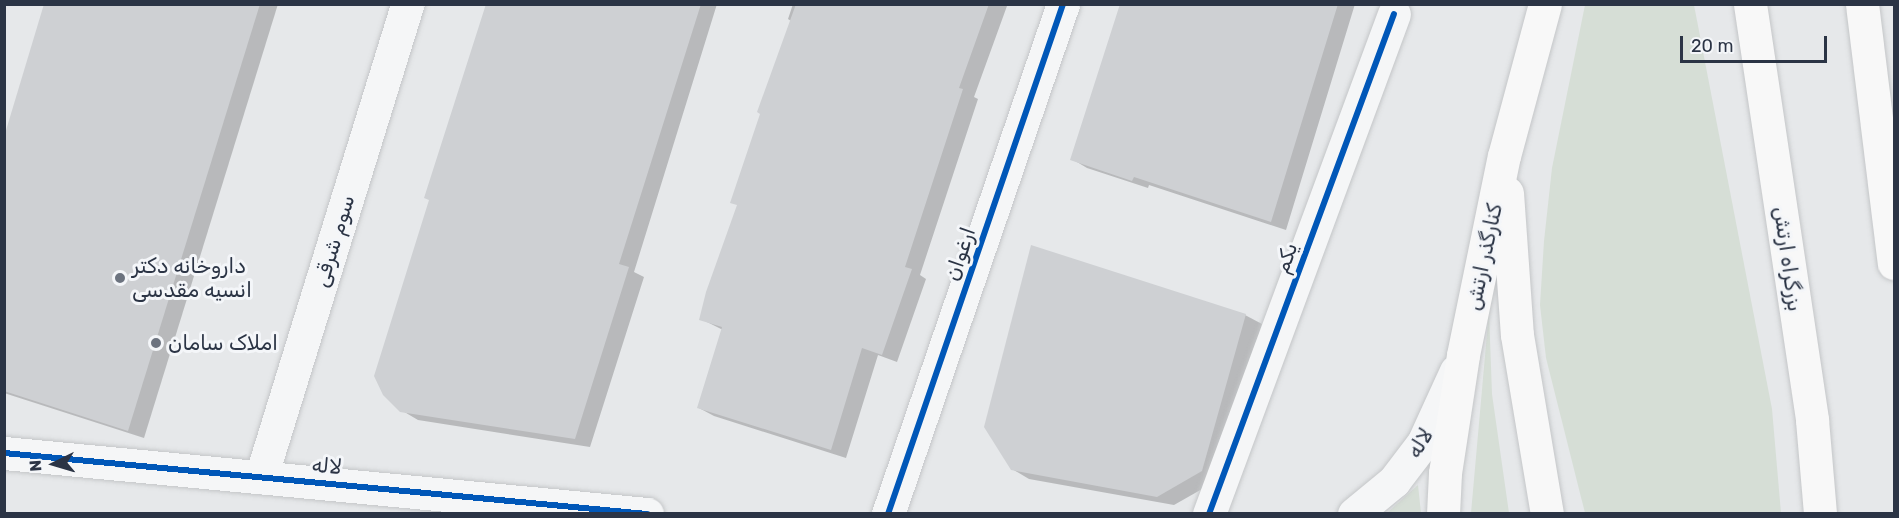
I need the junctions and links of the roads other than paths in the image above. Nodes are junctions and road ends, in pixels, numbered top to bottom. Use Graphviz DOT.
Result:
graph roads {
  1 [pos="407,4"];
  2 [pos="1063,4"];
  3 [pos="1545,4"];
  4 [pos="1750,4"];
  5 [pos="1862,4"];
  6 [pos="1394,14"];
  7 [pos="1504,156"];
  8 [pos="1894,263"];
  9 [pos="1463,356"];
  10 [pos="4,453"];
  11 [pos="261,477"];
  12 [pos="647,513"];
  13 [pos="888,513"];
  14 [pos="1209,513"];
  15 [pos="1354,513"];
  16 [pos="1443,513"];
  17 [pos="1547,513"];
  18 [pos="1820,513"];
  1 -- 11 [label="street, سوم شرقی"];
  2 -- 13 [label="street, ارغوان"];
  3 -- 7 [label="main road, کنارگذر ارتش"];
  4 -- 18 [label="main road, بزرگراه ارتش"];
  5 -- 8 [label="main road"];
  6 -- 14 [label="street, یکم"];
  7 -- 9 [label="main road, کنارگذر ارتش"];
  7 -- 17 [label="main road"];
  9 -- 15 [label="street, لاله"];
  9 -- 16 [label="main road, کنارگذر ارتش"];
  10 -- 11 [label="street, لاله"];
  11 -- 12 [label="street, لاله"];
}
